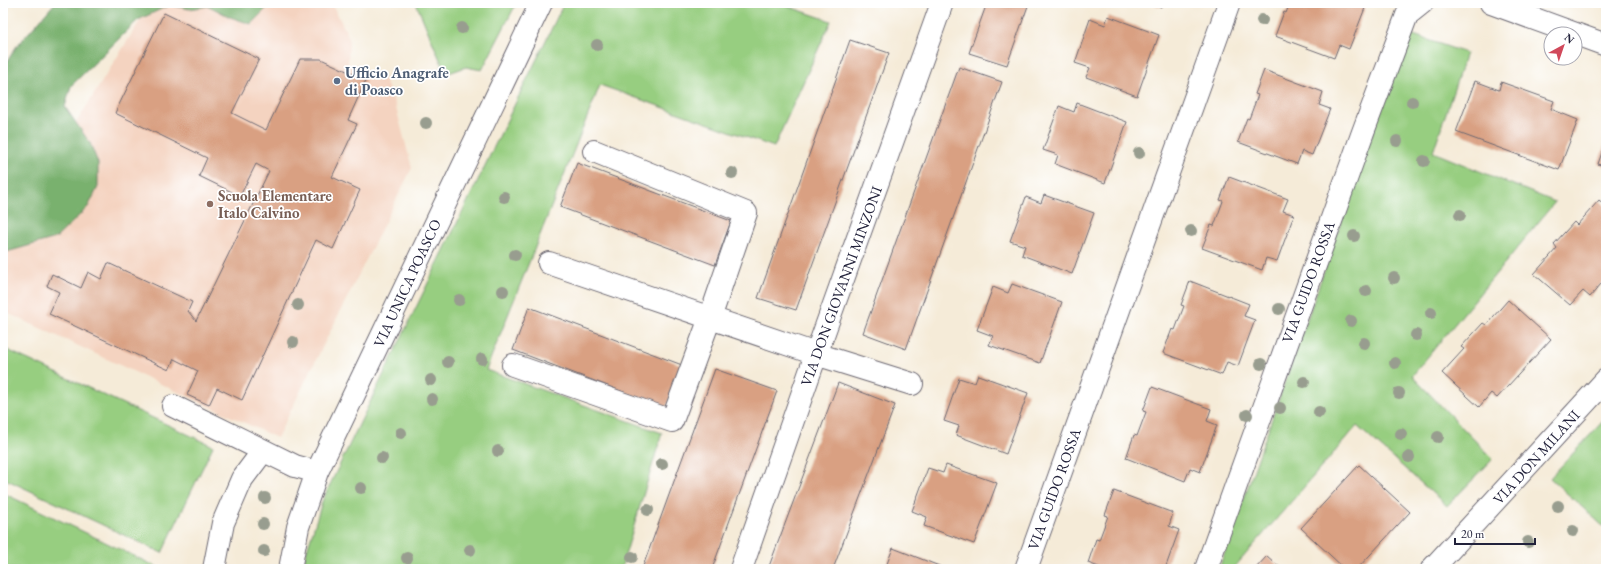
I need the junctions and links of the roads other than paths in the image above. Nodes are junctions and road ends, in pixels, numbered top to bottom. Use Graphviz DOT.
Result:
graph roads {
  1 [pos="541,3"];
  2 [pos="942,3"];
  3 [pos="1228,3"];
  4 [pos="1422,3"];
  5 [pos="1491,3"];
  6 [pos="1606,45"];
  7 [pos="594,151"];
  8 [pos="549,263"];
  9 [pos="710,318"];
  10 [pos="816,354"];
  11 [pos="513,365"];
  12 [pos="1606,380"];
  13 [pos="912,384"];
  14 [pos="173,406"];
  15 [pos="262,451"];
  16 [pos="317,472"];
  17 [pos="214,569"];
  18 [pos="290,569"];
  19 [pos="741,569"];
  20 [pos="1026,569"];
  21 [pos="1206,569"];
  22 [pos="1432,569"];
  1 -- 16 [label="street, VIA UNICA POASCO"];
  2 -- 10 [label="street, VIA DON GIOVANNI MINZONI"];
  3 -- 20 [label="street, VIA GUIDO ROSSA"];
  4 -- 21 [label="street, VIA GUIDO ROSSA"];
  5 -- 6 [label="street"];
  7 -- 9 [label="street"];
  8 -- 9 [label="street"];
  9 -- 10 [label="street"];
  9 -- 11 [label="street"];
  10 -- 13 [label="street"];
  10 -- 19 [label="street, VIA DON GIOVANNI MINZONI"];
  12 -- 22 [label="street, VIA DON MILANI"];
  14 -- 15 [label="street"];
  15 -- 16 [label="street"];
  15 -- 17 [label="street"];
  16 -- 18 [label="street, VIA UNICA POASCO"];
}
